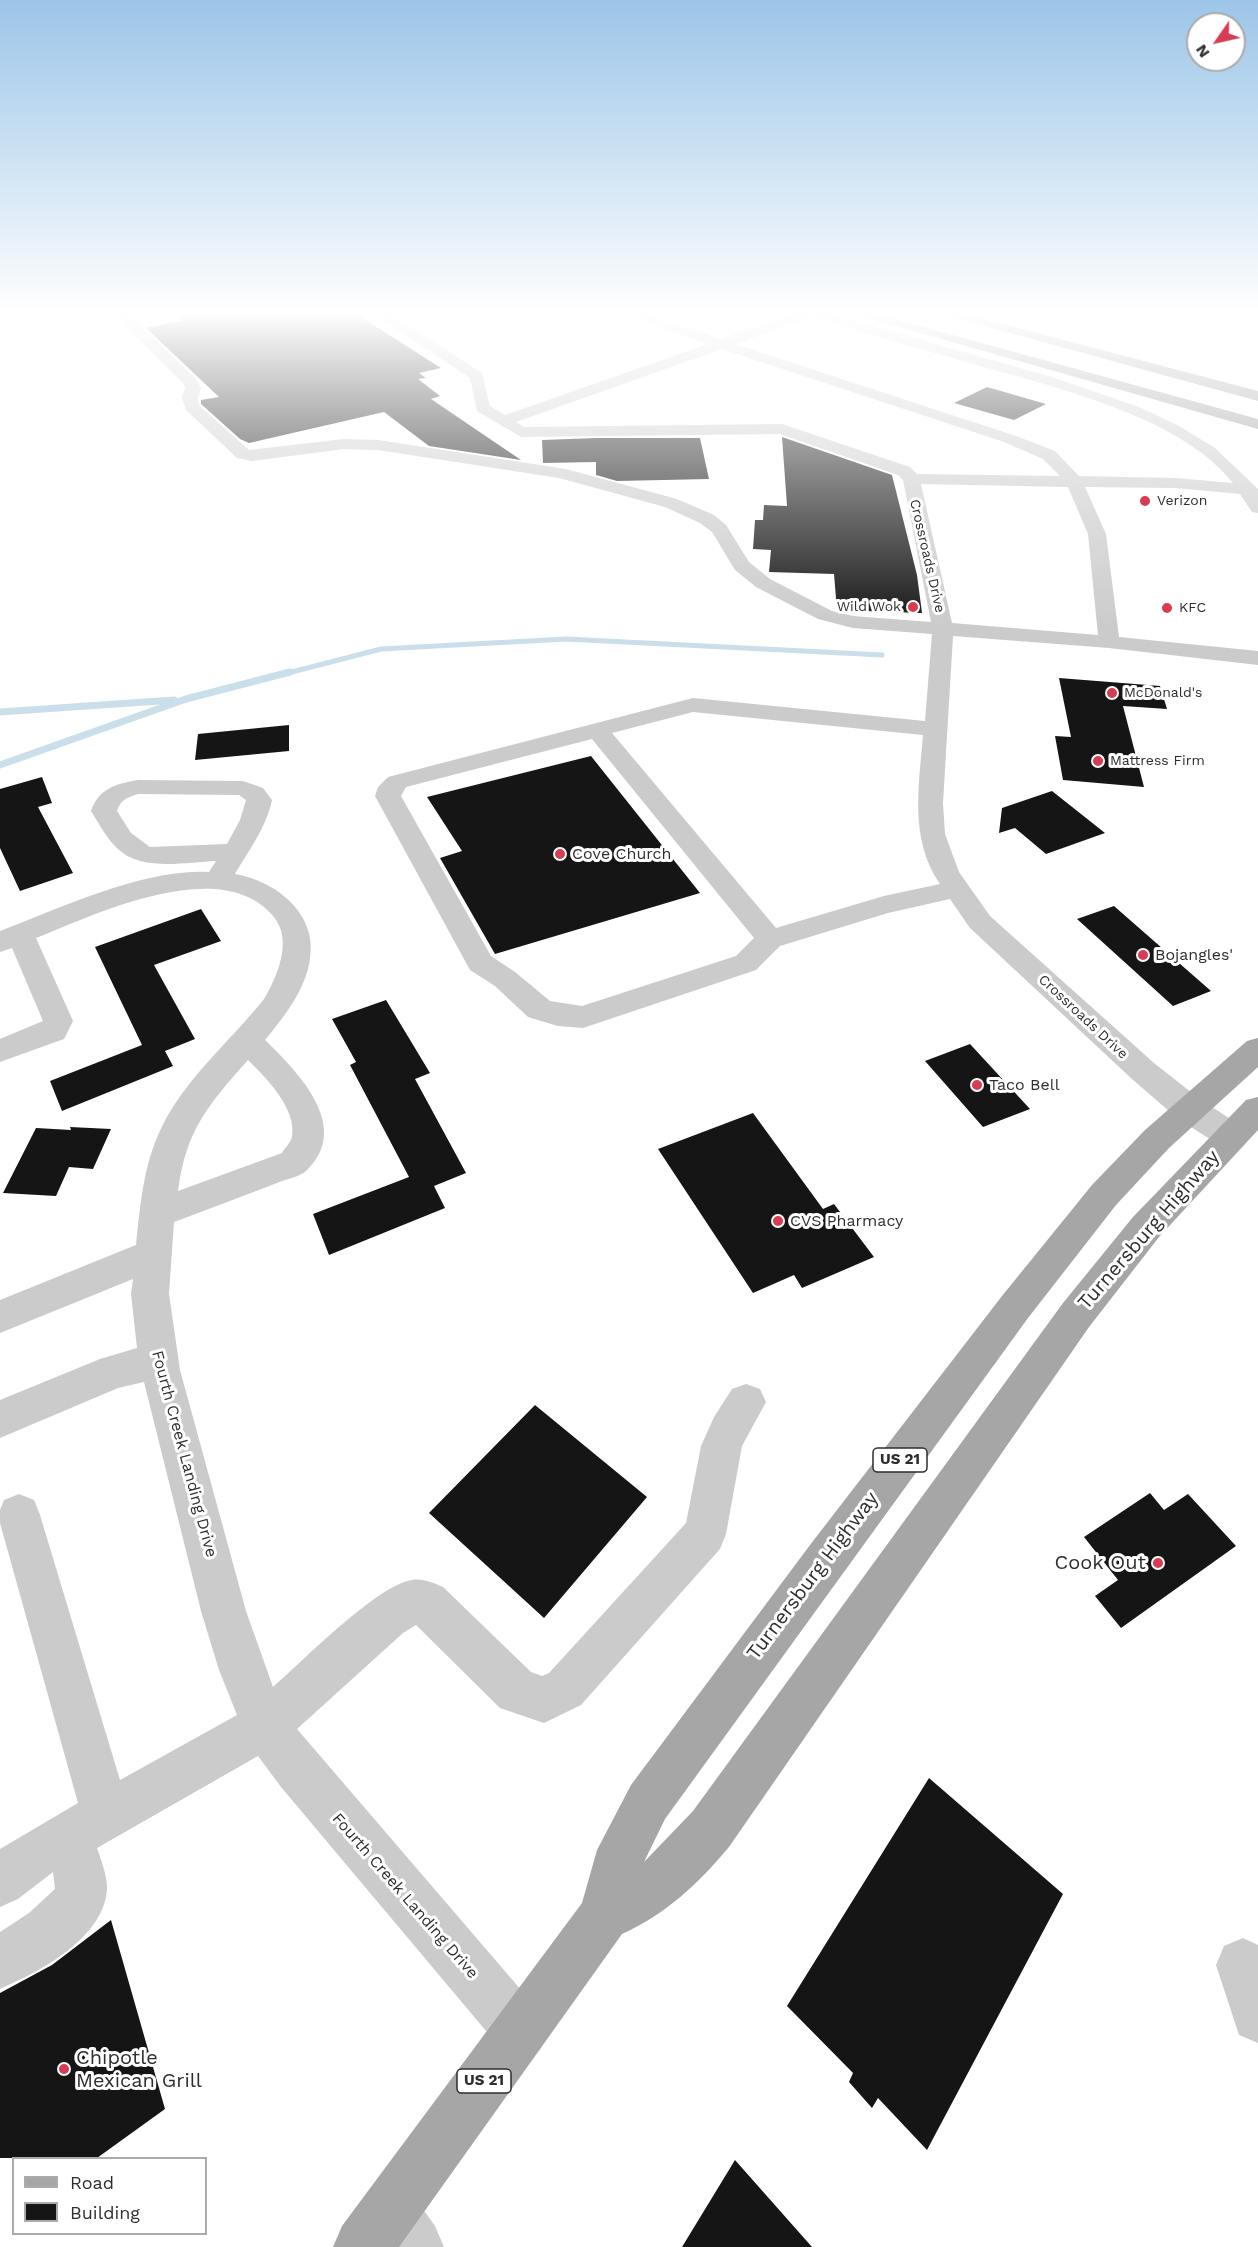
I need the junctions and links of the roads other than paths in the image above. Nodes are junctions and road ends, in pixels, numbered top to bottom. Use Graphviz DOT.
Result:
graph roads {
  1 [pos="203,417"];
  2 [pos="496,417"];
  3 [pos="514,417"];
  4 [pos="941,417"];
  5 [pos="1148,417"];
  6 [pos="1209,417"];
  7 [pos="1232,417"];
  8 [pos="502,421"];
  9 [pos="1258,424"];
  10 [pos="1258,432"];
  11 [pos="912,479"];
  12 [pos="1074,481"];
  13 [pos="1250,490"];
  14 [pos="1258,508"];
  15 [pos="943,631"];
  16 [pos="1109,642"];
  17 [pos="1258,658"];
  18 [pos="936,729"];
  19 [pos="597,730"];
  20 [pos="227,865"];
  21 [pos="957,889"];
  22 [pos="10,938"];
  23 [pos="770,939"];
  24 [pos="247,1041"];
  25 [pos="1258,1049"];
  26 [pos="0,1051"];
  27 [pos="1190,1109"];
  28 [pos="1258,1109"];
  29 [pos="1231,1136"];
  30 [pos="157,1214"];
  31 [pos="154,1254"];
  32 [pos="0,1317"];
  33 [pos="157,1360"];
  34 [pos="746,1402"];
  35 [pos="0,1419"];
  36 [pos="20,1515"];
  37 [pos="266,1725"];
  38 [pos="87,1825"];
  39 [pos="0,1881"];
  40 [pos="604,1916"];
  41 [pos="0,1962"];
  42 [pos="1244,1965"];
  43 [pos="1258,2016"];
  44 [pos="521,2031"];
  45 [pos="389,2235"];
  1 -- 15 [label="street"];
  2 -- 8 [label="street, Crossroads Drive"];
  3 -- 8 [label="street"];
  4 -- 12 [label="street"];
  5 -- 13 [label="street"];
  6 -- 10 [label="highway"];
  7 -- 9 [label="highway"];
  8 -- 11 [label="street, Crossroads Drive"];
  11 -- 12 [label="street"];
  11 -- 15 [label="street, Crossroads Drive"];
  12 -- 13 [label="street"];
  12 -- 16 [label="street"];
  13 -- 14 [label="street"];
  15 -- 16 [label="street"];
  15 -- 18 [label="street, Crossroads Drive"];
  16 -- 17 [label="street"];
  18 -- 19 [label="street"];
  18 -- 21 [label="street, Crossroads Drive"];
  19 -- 23 [label="street"];
  19 -- 23 [label="street"];
  20 -- 20 [label="street"];
  20 -- 22 [label="street, Fourth Creek Landing Drive"];
  20 -- 24 [label="street, Fourth Creek Landing Drive"];
  21 -- 23 [label="street"];
  21 -- 27 [label="street, Crossroads Drive"];
  22 -- 26 [label="street"];
  24 -- 30 [label="street, Fourth Creek Landing Drive"];
  24 -- 30 [label="street"];
  25 -- 27 [label="main road, Turnersburg Highway / US 21"];
  27 -- 29 [label="street, Crossroads Drive"];
  27 -- 40 [label="main road, Turnersburg Highway / US 21"];
  28 -- 29 [label="main road, Turnersburg Highway"];
  29 -- 40 [label="main road, Turnersburg Highway"];
  30 -- 31 [label="street, Fourth Creek Landing Drive"];
  31 -- 32 [label="street"];
  31 -- 33 [label="street, Fourth Creek Landing Drive"];
  33 -- 35 [label="street"];
  33 -- 37 [label="street, Fourth Creek Landing Drive"];
  34 -- 37 [label="street"];
  36 -- 38 [label="street"];
  37 -- 38 [label="street"];
  37 -- 44 [label="street, Fourth Creek Landing Drive"];
  38 -- 39 [label="street"];
  38 -- 41 [label="street"];
  40 -- 44 [label="main road, Turnersburg Highway / US 21"];
  42 -- 43 [label="street"];
  44 -- 45 [label="main road, Turnersburg Highway / US 21"];
}
